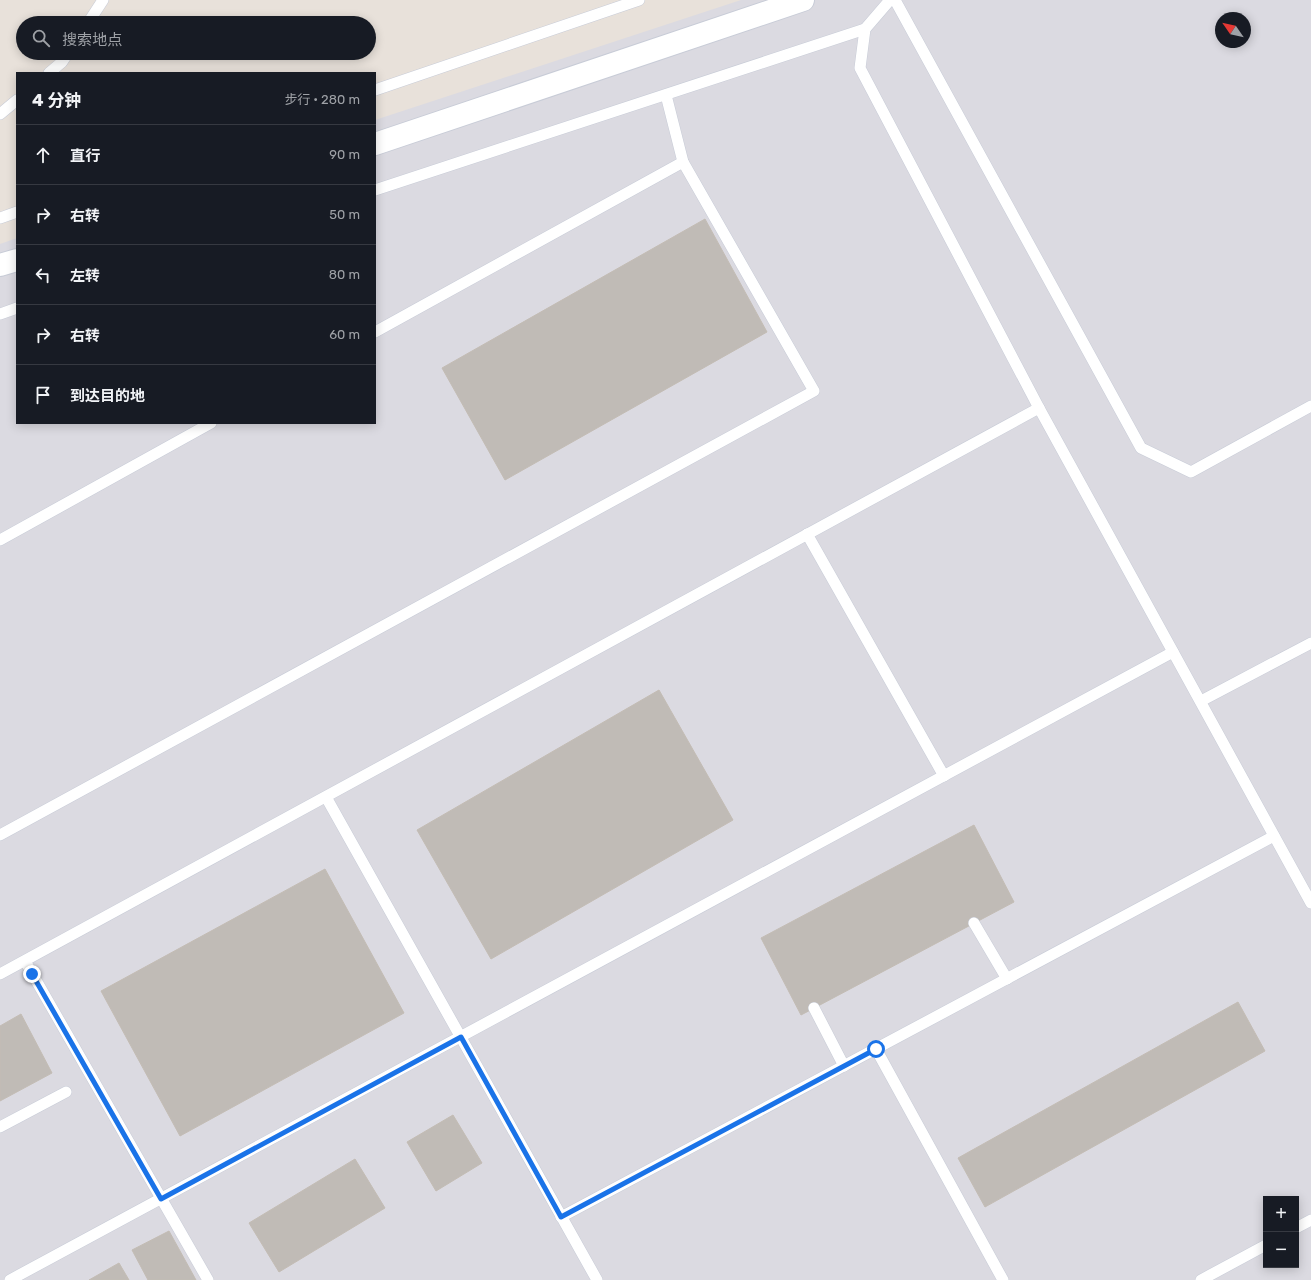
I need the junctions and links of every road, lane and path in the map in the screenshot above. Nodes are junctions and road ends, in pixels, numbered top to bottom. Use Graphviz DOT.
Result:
graph roads {
  1 [pos="103,0"];
  2 [pos="639,0"];
  3 [pos="804,0"];
  4 [pos="890,0"];
  5 [pos="895,0"];
  6 [pos="93,16"];
  7 [pos="865,29"];
  8 [pos="63,60"];
  9 [pos="50,72"];
  10 [pos="376,90"];
  11 [pos="666,95"];
  12 [pos="16,101"];
  13 [pos="0,114"];
  14 [pos="376,144"];
  15 [pos="683,162"];
  16 [pos="376,190"];
  17 [pos="16,212"];
  18 [pos="0,218"];
  19 [pos="16,260"];
  20 [pos="0,265"];
  21 [pos="16,308"];
  22 [pos="0,314"];
  23 [pos="376,331"];
  24 [pos="1311,406"];
  25 [pos="1040,408"];
  26 [pos="209,424"];
  27 [pos="807,534"];
  28 [pos="0,540"];
  29 [pos="1311,643"];
  30 [pos="1173,652"];
  31 [pos="1201,701"];
  32 [pos="944,776"];
  33 [pos="326,797"];
  34 [pos="0,835"];
  35 [pos="1274,836"];
  36 [pos="1311,903"];
  37 [pos="974,923"];
  38 [pos="25,961"];
  39 [pos="0,974"];
  40 [pos="1007,979"];
  41 [pos="814,1008"];
  42 [pos="461,1037"];
  43 [pos="876,1049"];
  44 [pos="844,1066"];
  45 [pos="66,1092"];
  46 [pos="0,1127"];
  47 [pos="161,1199"];
  48 [pos="561,1217"];
  49 [pos="1311,1220"];
  50 [pos="1299,1226"];
  51 [pos="1263,1246"];
  52 [pos="10,1280"];
  53 [pos="208,1280"];
  54 [pos="597,1280"];
  55 [pos="1003,1280"];
  56 [pos="1201,1280"];
  1 -- 6 [label="lane"];
  2 -- 10 [label="lane"];
  3 -- 14 [label="street"];
  4 -- 7 [label="lane"];
  5 -- 24 [label="lane"];
  7 -- 11 [label="lane"];
  7 -- 25 [label="lane"];
  8 -- 9 [label="lane"];
  11 -- 15 [label="lane"];
  11 -- 16 [label="lane"];
  12 -- 13 [label="lane"];
  15 -- 23 [label="lane"];
  15 -- 34 [label="lane"];
  17 -- 18 [label="lane"];
  19 -- 20 [label="street"];
  21 -- 22 [label="lane"];
  25 -- 27 [label="lane"];
  25 -- 30 [label="lane"];
  26 -- 28 [label="lane"];
  27 -- 32 [label="lane"];
  27 -- 33 [label="lane"];
  29 -- 31 [label="lane"];
  30 -- 31 [label="lane"];
  30 -- 32 [label="lane"];
  31 -- 35 [label="lane"];
  32 -- 42 [label="lane"];
  33 -- 38 [label="lane"];
  33 -- 42 [label="lane"];
  35 -- 36 [label="lane"];
  35 -- 40 [label="lane"];
  37 -- 40 [label="lane"];
  38 -- 39 [label="lane"];
  38 -- 47 [label="lane"];
  40 -- 43 [label="lane"];
  41 -- 44 [label="lane"];
  42 -- 47 [label="lane"];
  42 -- 48 [label="lane"];
  43 -- 44 [label="lane"];
  43 -- 55 [label="lane"];
  44 -- 48 [label="lane"];
  45 -- 46 [label="lane"];
  47 -- 52 [label="lane"];
  47 -- 53 [label="lane"];
  48 -- 54 [label="lane"];
  49 -- 50 [label="lane"];
  51 -- 56 [label="lane"];
}
